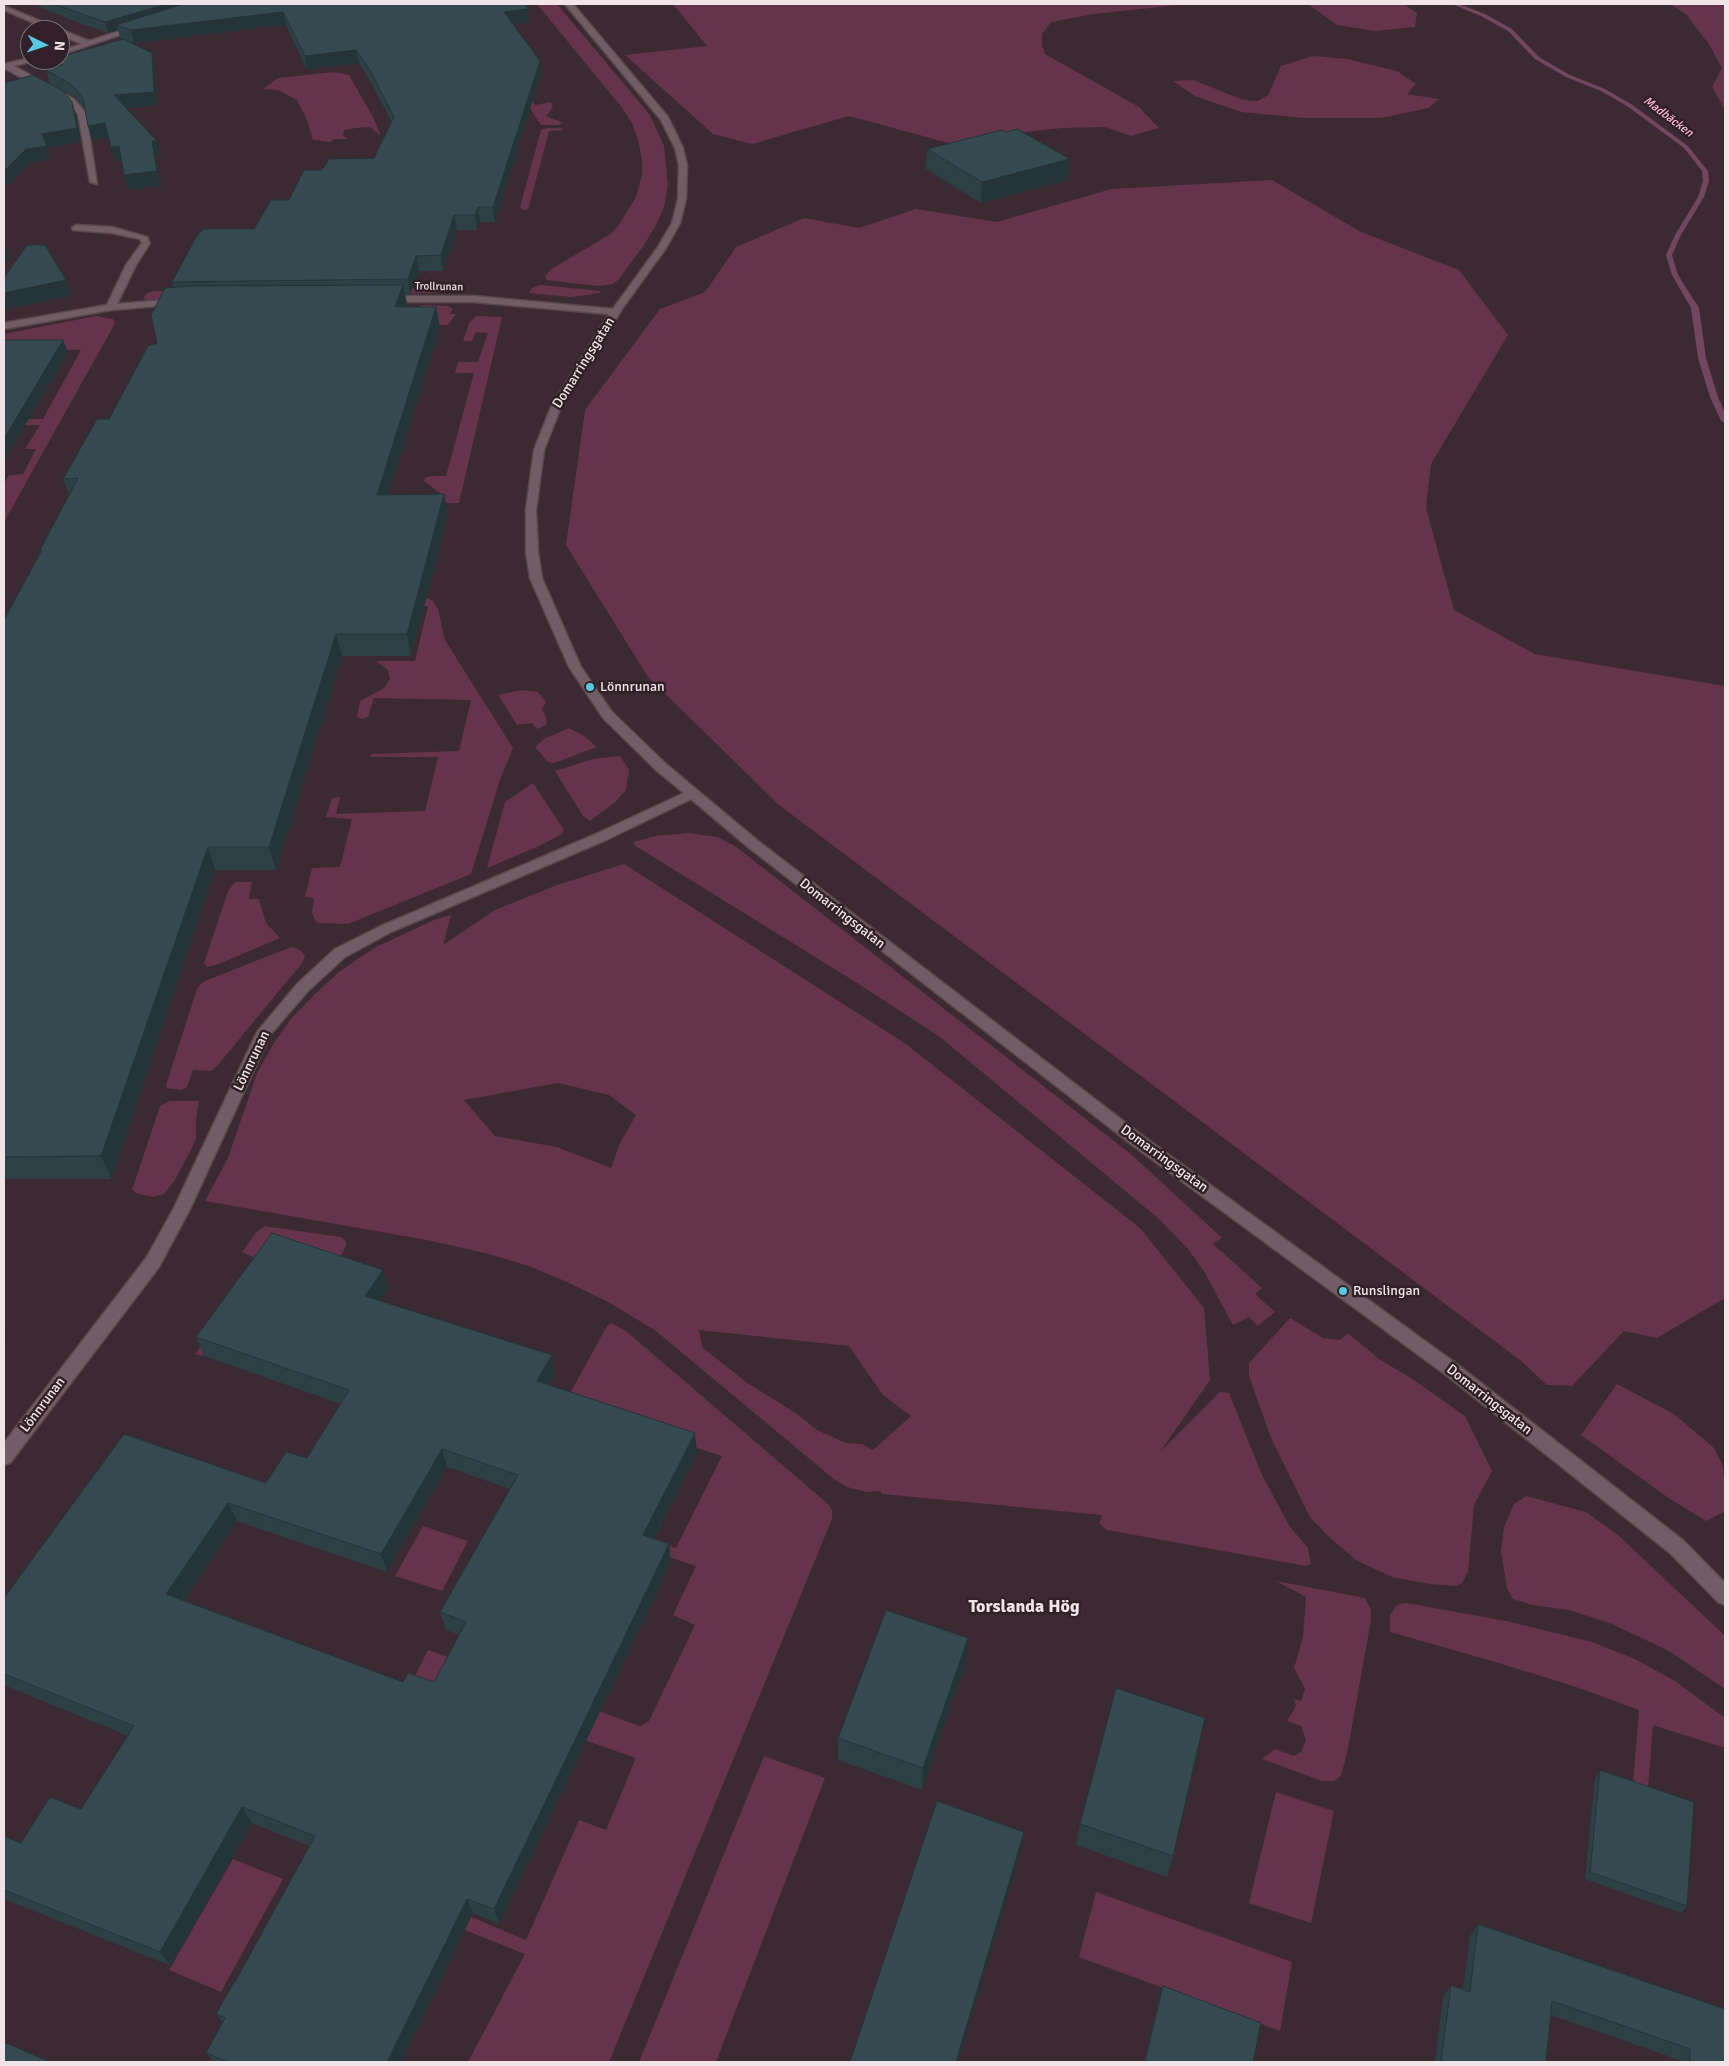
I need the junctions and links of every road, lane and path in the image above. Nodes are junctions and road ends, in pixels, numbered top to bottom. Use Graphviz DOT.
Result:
graph roads {
  1 [pos="569,4"];
  2 [pos="4,8"];
  3 [pos="32,20"];
  4 [pos="148,25"];
  5 [pos="70,36"];
  6 [pos="89,44"];
  7 [pos="70,50"];
  8 [pos="20,63"];
  9 [pos="6,66"];
  10 [pos="94,182"];
  11 [pos="76,228"];
  12 [pos="372,299"];
  13 [pos="187,301"];
  14 [pos="111,307"];
  15 [pos="616,312"];
  16 [pos="4,326"];
  17 [pos="694,793"];
  18 [pos="4,1457"];
  19 [pos="1725,1596"];
  1 -- 15 [label="street, Domarringsgatan"];
  2 -- 3 [label="street"];
  4 -- 6 [label="street"];
  5 -- 6 [label="street"];
  6 -- 7 [label="street"];
  8 -- 9 [label="street"];
  9 -- 10 [label="street"];
  11 -- 14 [label="street"];
  12 -- 15 [label="street, Trollrunan"];
  13 -- 14 [label="street"];
  14 -- 16 [label="street"];
  15 -- 17 [label="street, Domarringsgatan"];
  17 -- 18 [label="street, Lönnrunan"];
  17 -- 19 [label="street, Domarringsgatan"];
}
